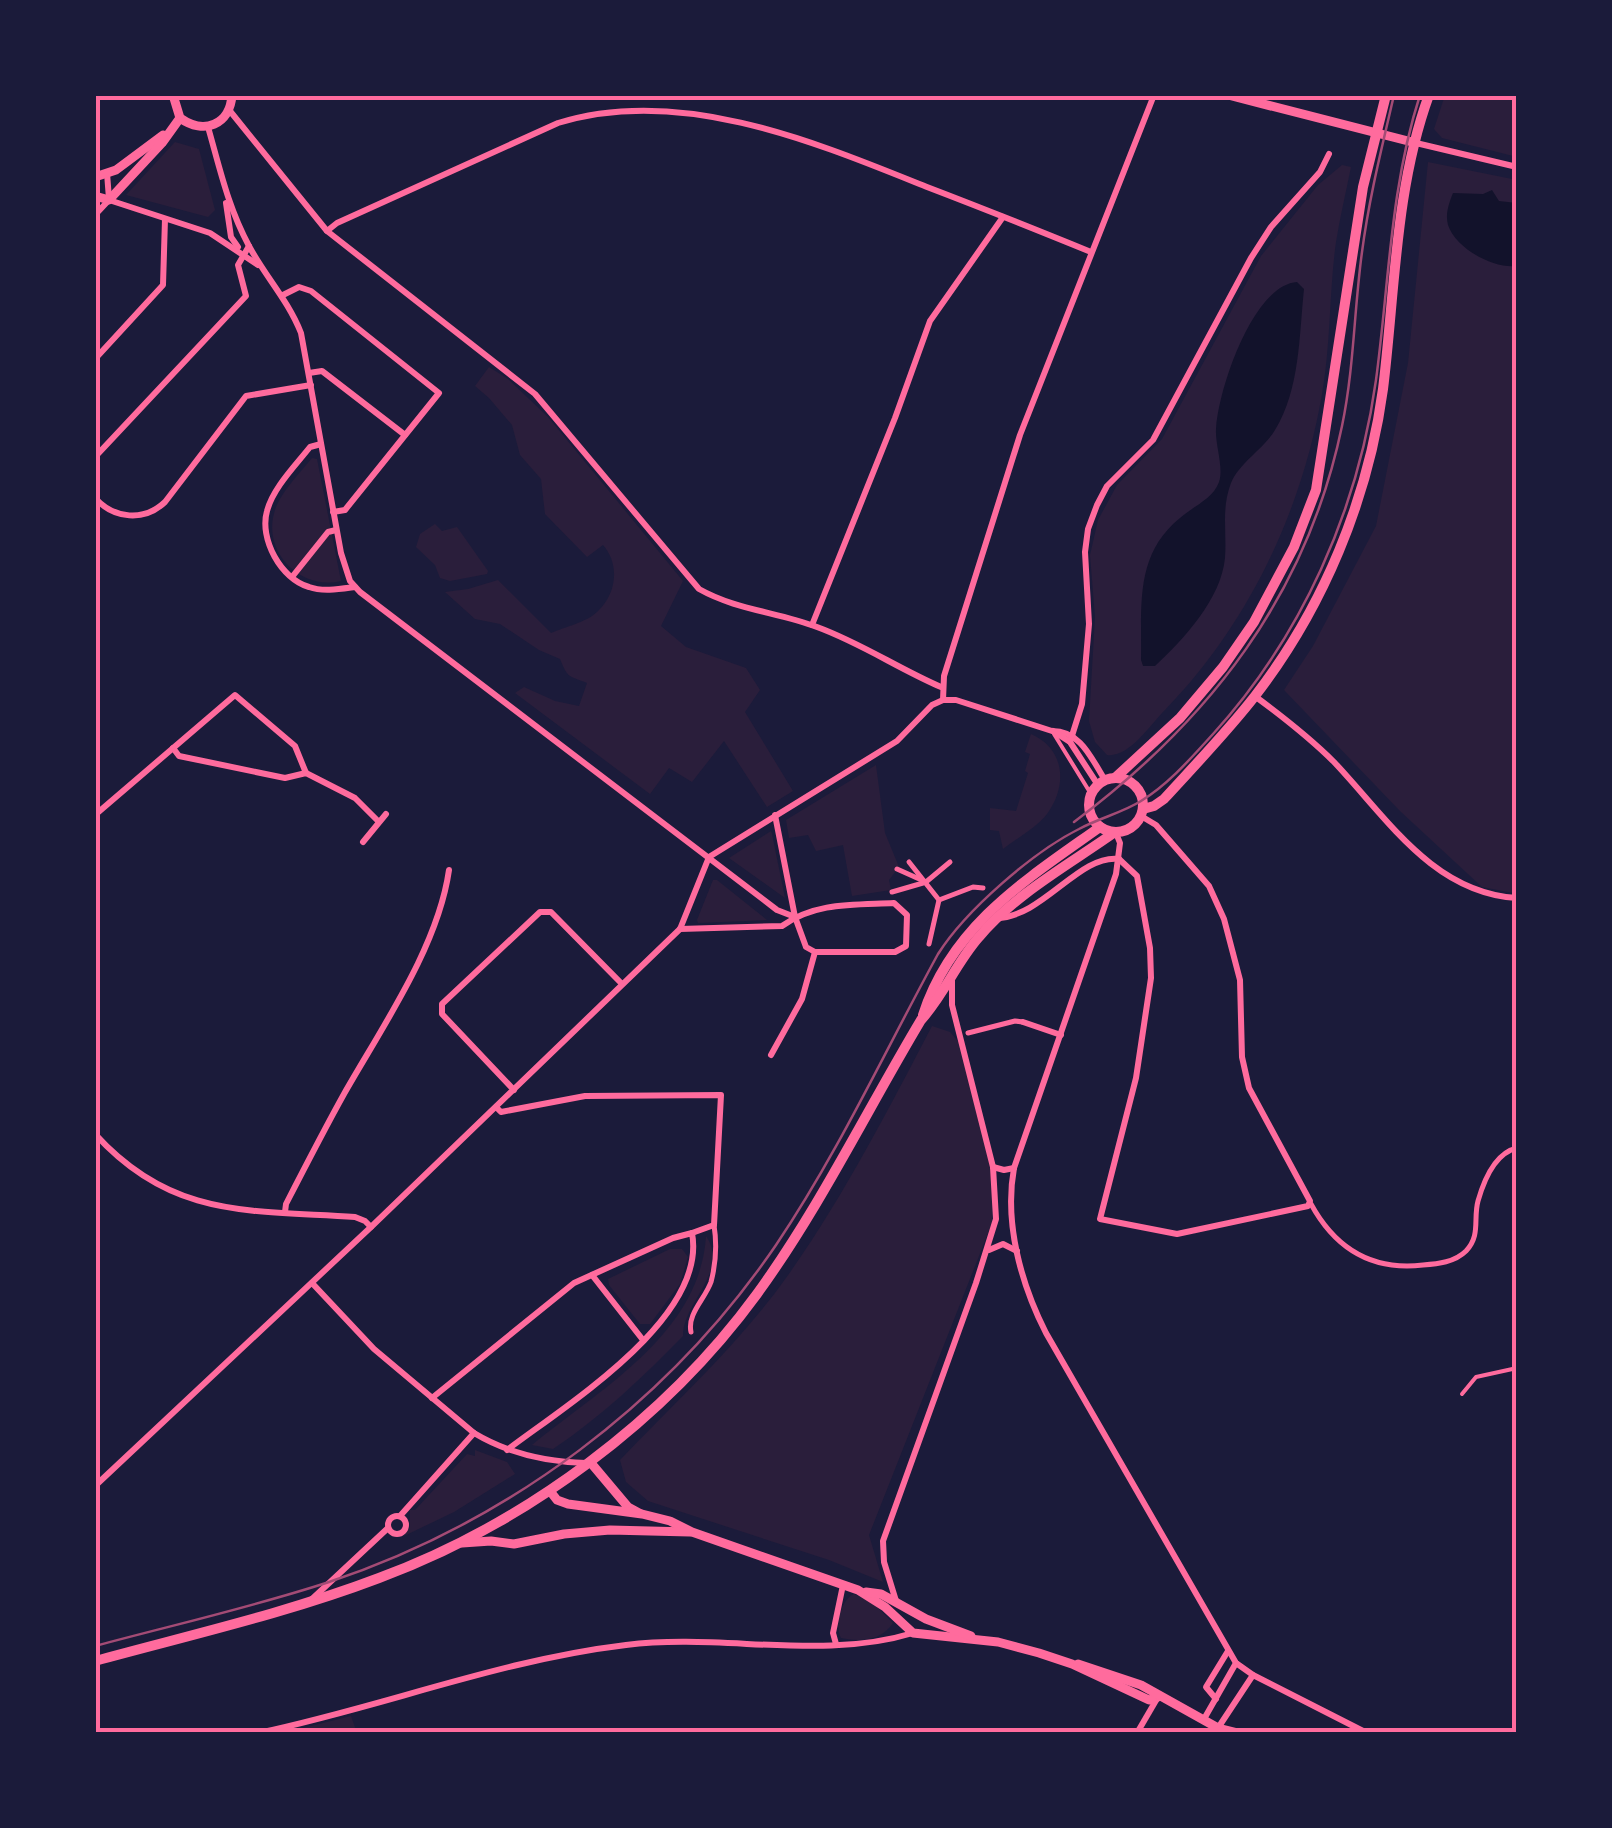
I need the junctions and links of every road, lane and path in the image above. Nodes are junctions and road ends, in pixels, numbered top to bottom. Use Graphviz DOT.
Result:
graph roads {
  1 [pos="174,95"];
  2 [pos="232,95"];
  3 [pos="1154,95"];
  4 [pos="1228,95"];
  5 [pos="1386,95"];
  6 [pos="1429,95"];
  7 [pos="230,111"];
  8 [pos="180,118"];
  9 [pos="208,127"];
  10 [pos="169,130"];
  11 [pos="1375,133"];
  12 [pos="1416,142"];
  13 [pos="1329,154"];
  14 [pos="1517,168"];
  15 [pos="111,172"];
  16 [pos="95,177"];
  17 [pos="124,187"];
  18 [pos="95,196"];
  19 [pos="225,196"];
  20 [pos="110,200"];
  21 [pos="95,216"];
  22 [pos="1003,217"];
  23 [pos="165,219"];
  24 [pos="328,231"];
  25 [pos="249,246"];
  26 [pos="1091,252"];
  27 [pos="244,255"];
  28 [pos="263,269"];
  29 [pos="283,295"];
  30 [pos="95,358"];
  31 [pos="309,373"];
  32 [pos="311,385"];
  33 [pos="405,435"];
  34 [pos="321,444"];
  35 [pos="95,457"];
  36 [pos="95,498"];
  37 [pos="333,512"];
  38 [pos="336,530"];
  39 [pos="292,577"];
  40 [pos="355,588"];
  41 [pos="812,625"];
  42 [pos="941,687"];
  43 [pos="1255,696"];
  44 [pos="943,700"];
  45 [pos="1052,730"];
  46 [pos="1071,739"];
  47 [pos="172,748"];
  48 [pos="306,774"];
  49 [pos="1102,784"];
  50 [pos="1142,812"];
  51 [pos="386,814"];
  52 [pos="95,815"];
  53 [pos="775,815"];
  54 [pos="378,822"];
  55 [pos="1100,827"];
  56 [pos="1115,832"];
  57 [pos="364,842"];
  58 [pos="709,856"];
  59 [pos="1119,859"];
  60 [pos="909,862"];
  61 [pos="950,862"];
  62 [pos="897,869"];
  63 [pos="449,870"];
  64 [pos="926,882"];
  65 [pos="983,888"];
  66 [pos="892,892"];
  67 [pos="1517,898"];
  68 [pos="939,900"];
  69 [pos="795,917"];
  70 [pos="996,918"];
  71 [pos="680,929"];
  72 [pos="930,944"];
  73 [pos="816,952"];
  74 [pos="952,975"];
  75 [pos="622,984"];
  76 [pos="921,1020"];
  77 [pos="1023,1022"];
  78 [pos="968,1033"];
  79 [pos="1060,1035"];
  80 [pos="770,1056"];
  81 [pos="514,1090"];
  82 [pos="496,1108"];
  83 [pos="95,1134"];
  84 [pos="1517,1148"];
  85 [pos="993,1166"];
  86 [pos="1014,1168"];
  87 [pos="1311,1204"];
  88 [pos="286,1212"];
  89 [pos="714,1226"];
  90 [pos="371,1227"];
  91 [pos="692,1232"];
  92 [pos="988,1251"];
  93 [pos="1018,1252"];
  94 [pos="592,1276"];
  95 [pos="312,1283"];
  96 [pos="690,1332"];
  97 [pos="643,1340"];
  98 [pos="1517,1368"];
  99 [pos="1462,1394"];
  100 [pos="432,1398"];
  101 [pos="474,1433"];
  102 [pos="508,1450"];
  103 [pos="590,1463"];
  104 [pos="95,1486"];
  105 [pos="550,1491"];
  106 [pos="642,1514"];
  107 [pos="400,1516"];
  108 [pos="388,1528"];
  109 [pos="692,1532"];
  110 [pos="457,1543"];
  111 [pos="843,1584"];
  112 [pos="858,1590"];
  113 [pos="896,1601"];
  114 [pos="308,1603"];
  115 [pos="917,1633"];
  116 [pos="998,1642"];
  117 [pos="836,1644"];
  118 [pos="1228,1651"];
  119 [pos="95,1661"];
  120 [pos="1236,1663"];
  121 [pos="1253,1675"];
  122 [pos="1158,1697"];
  123 [pos="1216,1699"];
  124 [pos="1204,1719"];
  125 [pos="1218,1730"];
  126 [pos="258,1733"];
  127 [pos="1137,1733"];
  128 [pos="1238,1733"];
  129 [pos="1367,1733"];
  1 -- 8 [label="main road"];
  2 -- 7 [label="main road"];
  3 -- 26 [label="street"];
  4 -- 11 [label="main road"];
  5 -- 11 [label="main road"];
  6 -- 12 [label="main road"];
  7 -- 9 [label="main road"];
  7 -- 24 [label="street"];
  8 -- 9 [label="main road"];
  8 -- 10 [label="main road"];
  9 -- 19 [label="street"];
  10 -- 15 [label="main road"];
  10 -- 17 [label="main road"];
  11 -- 12 [label="main road"];
  11 -- 49 [label="main road"];
  12 -- 14 [label="street"];
  12 -- 43 [label="main road"];
  13 -- 46 [label="street"];
  15 -- 16 [label="main road"];
  15 -- 17 [label="street"];
  15 -- 20 [label="street"];
  17 -- 20 [label="main road"];
  18 -- 20 [label="main road"];
  19 -- 25 [label="street"];
  19 -- 27 [label="street"];
  20 -- 21 [label="street"];
  20 -- 23 [label="street"];
  22 -- 24 [label="street"];
  22 -- 26 [label="street"];
  22 -- 41 [label="street"];
  23 -- 27 [label="street"];
  23 -- 30 [label="street"];
  24 -- 41 [label="street"];
  25 -- 27 [label="street"];
  25 -- 28 [label="street"];
  26 -- 42 [label="street"];
  27 -- 28 [label="street"];
  27 -- 35 [label="street"];
  28 -- 29 [label="street"];
  29 -- 31 [label="street"];
  29 -- 33 [label="street"];
  31 -- 32 [label="street"];
  31 -- 33 [label="street"];
  32 -- 34 [label="street"];
  32 -- 36 [label="street"];
  33 -- 37 [label="street"];
  34 -- 37 [label="street"];
  34 -- 39 [label="street"];
  37 -- 38 [label="street"];
  38 -- 39 [label="street"];
  38 -- 40 [label="street"];
  39 -- 40 [label="street"];
  40 -- 58 [label="street"];
  41 -- 42 [label="street"];
  42 -- 44 [label="street"];
  43 -- 50 [label="main road"];
  43 -- 67 [label="street"];
  44 -- 45 [label="street"];
  44 -- 53 [label="street"];
  45 -- 46 [label="street"];
  45 -- 49 [label="lane"];
  46 -- 49 [label="street"];
  47 -- 48 [label="street"];
  47 -- 48 [label="street"];
  47 -- 52 [label="street"];
  48 -- 54 [label="street"];
  49 -- 50 [label="main road"];
  49 -- 55 [label="main road"];
  50 -- 56 [label="main road"];
  50 -- 87 [label="street"];
  51 -- 54 [label="street"];
  53 -- 58 [label="street"];
  53 -- 69 [label="street"];
  54 -- 57 [label="street"];
  55 -- 56 [label="main road"];
  55 -- 76 [label="main road"];
  56 -- 59 [label="street"];
  56 -- 70 [label="main road"];
  58 -- 69 [label="street"];
  58 -- 71 [label="street"];
  59 -- 70 [label="street"];
  59 -- 79 [label="street"];
  59 -- 87 [label="street"];
  60 -- 64 [label="street"];
  61 -- 64 [label="street"];
  62 -- 64 [label="street"];
  63 -- 88 [label="street"];
  64 -- 66 [label="street"];
  64 -- 68 [label="street"];
  65 -- 68 [label="street"];
  68 -- 72 [label="street"];
  69 -- 71 [label="street"];
  69 -- 73 [label="street"];
  69 -- 73 [label="street"];
  70 -- 74 [label="main road"];
  71 -- 75 [label="street"];
  73 -- 80 [label="street"];
  74 -- 76 [label="main road"];
  74 -- 85 [label="street"];
  75 -- 81 [label="street"];
  75 -- 81 [label="street"];
  76 -- 103 [label="main road"];
  77 -- 78 [label="street"];
  77 -- 79 [label="street"];
  79 -- 86 [label="street"];
  81 -- 82 [label="street"];
  82 -- 89 [label="street"];
  82 -- 90 [label="street"];
  83 -- 88 [label="street"];
  84 -- 87 [label="street"];
  85 -- 86 [label="street"];
  85 -- 92 [label="street"];
  86 -- 93 [label="street"];
  88 -- 90 [label="street"];
  89 -- 91 [label="street"];
  89 -- 96 [label="street"];
  90 -- 95 [label="street"];
  91 -- 94 [label="street"];
  91 -- 97 [label="street"];
  92 -- 93 [label="street"];
  92 -- 113 [label="street"];
  93 -- 118 [label="street"];
  94 -- 97 [label="street"];
  94 -- 100 [label="street"];
  95 -- 100 [label="street"];
  95 -- 104 [label="street"];
  97 -- 102 [label="street"];
  98 -- 99 [label="lane"];
  100 -- 101 [label="street"];
  101 -- 102 [label="street"];
  101 -- 107 [label="street"];
  102 -- 103 [label="street"];
  103 -- 105 [label="main road"];
  103 -- 106 [label="main road"];
  105 -- 106 [label="main road"];
  105 -- 110 [label="main road"];
  106 -- 109 [label="main road"];
  107 -- 108 [label="street"];
  107 -- 108 [label="street"];
  108 -- 114 [label="street"];
  109 -- 110 [label="main road"];
  109 -- 111 [label="main road"];
  110 -- 114 [label="main road"];
  111 -- 112 [label="main road"];
  111 -- 117 [label="street"];
  112 -- 113 [label="main road"];
  112 -- 115 [label="main road"];
  113 -- 116 [label="main road"];
  114 -- 119 [label="main road"];
  115 -- 116 [label="main road"];
  115 -- 117 [label="street"];
  116 -- 122 [label="main road"];
  117 -- 126 [label="street"];
  118 -- 120 [label="street"];
  118 -- 123 [label="street"];
  120 -- 121 [label="street"];
  120 -- 123 [label="street"];
  121 -- 125 [label="street"];
  121 -- 129 [label="street"];
  122 -- 124 [label="main road"];
  122 -- 127 [label="street"];
  123 -- 124 [label="street"];
  124 -- 125 [label="main road"];
  125 -- 128 [label="main road"];
}
